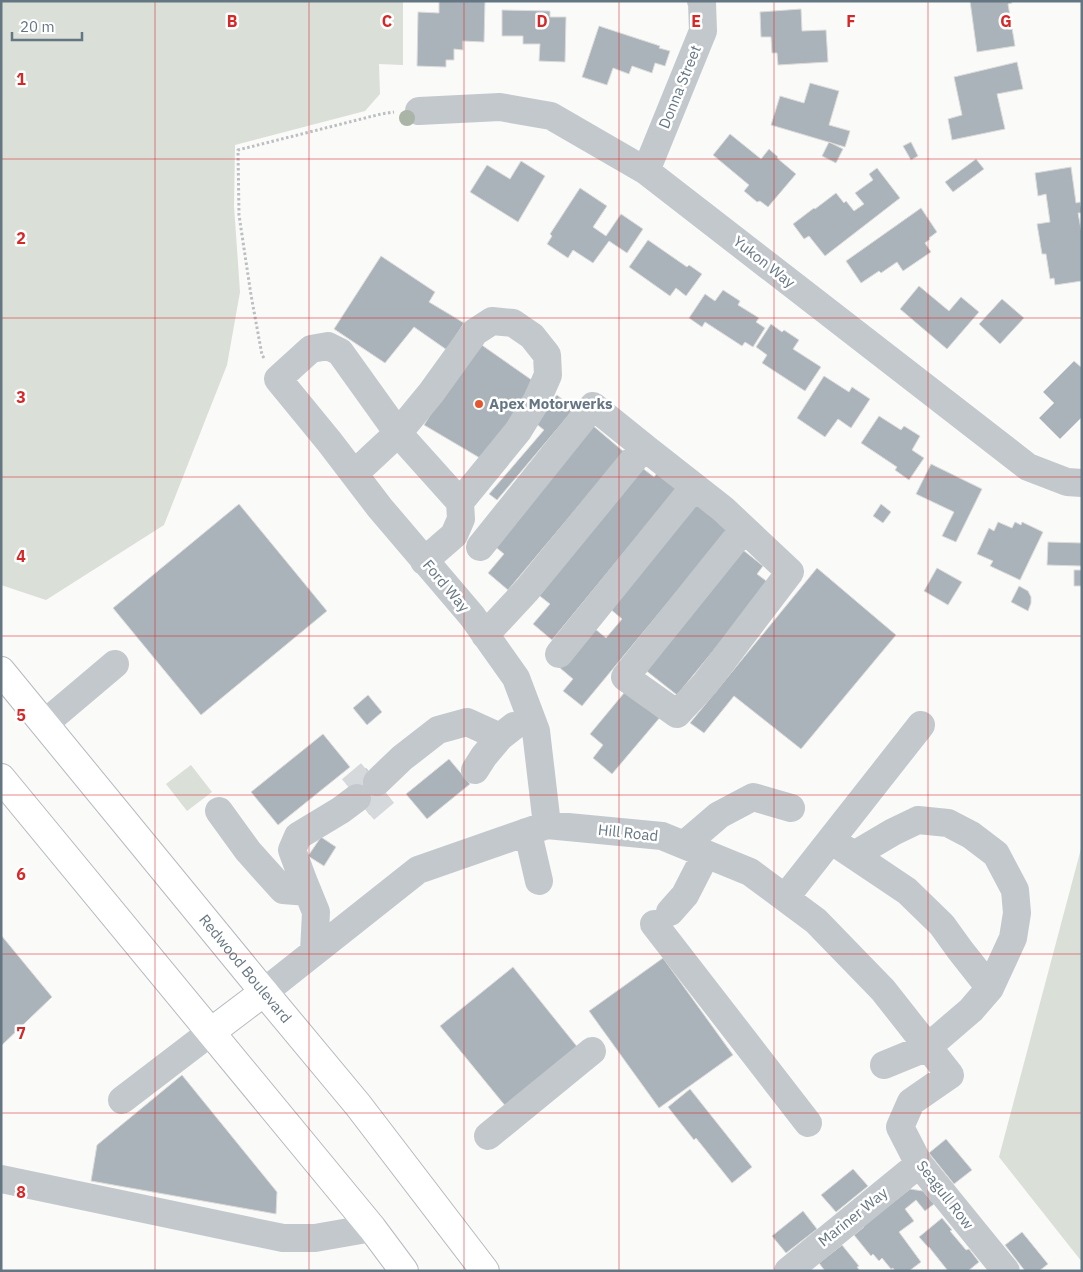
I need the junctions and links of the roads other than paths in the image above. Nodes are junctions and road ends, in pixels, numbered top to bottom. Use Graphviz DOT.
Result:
graph roads {
  1 [pos="701,1"];
  2 [pos="419,110"];
  3 [pos="646,171"];
  4 [pos="398,433"];
  5 [pos="644,447"];
  6 [pos="354,474"];
  7 [pos="1082,483"];
  8 [pos="694,486"];
  9 [pos="460,502"];
  10 [pos="744,530"];
  11 [pos="480,546"];
  12 [pos="424,561"];
  13 [pos="485,635"];
  14 [pos="559,654"];
  15 [pos="115,664"];
  16 [pos="1,671"];
  17 [pos="529,715"];
  18 [pos="44,724"];
  19 [pos="921,725"];
  20 [pos="500,736"];
  21 [pos="475,770"];
  22 [pos="1,778"];
  23 [pos="791,808"];
  24 [pos="220,811"];
  25 [pos="536,828"];
  26 [pos="831,840"];
  27 [pos="695,850"];
  28 [pos="854,855"];
  29 [pos="539,881"];
  30 [pos="308,892"];
  31 [pos="785,898"];
  32 [pos="314,952"];
  33 [pos="990,988"];
  34 [pos="264,992"];
  35 [pos="211,1032"];
  36 [pos="928,1047"];
  37 [pos="592,1051"];
  38 [pos="884,1065"];
  39 [pos="950,1075"];
  40 [pos="122,1100"];
  41 [pos="808,1124"];
  42 [pos="488,1136"];
  43 [pos="919,1164"];
  44 [pos="1,1179"];
  45 [pos="372,1228"];
  46 [pos="404,1271"];
  47 [pos="485,1271"];
  48 [pos="788,1271"];
  49 [pos="1006,1271"];
  1 -- 3 [label="street, Donna Street"];
  2 -- 3 [label="street, Yukon Way"];
  3 -- 7 [label="street, Yukon Way"];
  4 -- 6 [label="street"];
  4 -- 6 [label="street, Ford Way"];
  4 -- 9 [label="street"];
  4 -- 9 [label="street"];
  5 -- 8 [label="street"];
  5 -- 11 [label="street"];
  5 -- 13 [label="street"];
  6 -- 12 [label="street, Ford Way"];
  8 -- 10 [label="street"];
  8 -- 14 [label="street"];
  9 -- 12 [label="street"];
  10 -- 10 [label="street"];
  12 -- 13 [label="street, Ford Way"];
  13 -- 17 [label="street, Ford Way"];
  15 -- 18 [label="street"];
  16 -- 18 [label="main road, Redwood Boulevard"];
  17 -- 20 [label="street"];
  17 -- 25 [label="street, Ford Way"];
  18 -- 34 [label="main road, Redwood Boulevard"];
  19 -- 26 [label="street"];
  20 -- 21 [label="street"];
  20 -- 30 [label="street"];
  22 -- 35 [label="main road"];
  23 -- 27 [label="street"];
  24 -- 30 [label="street"];
  25 -- 27 [label="street, Hill Road"];
  25 -- 29 [label="street, Ford Way"];
  25 -- 32 [label="street, Hill Road"];
  26 -- 28 [label="street"];
  26 -- 31 [label="street"];
  27 -- 31 [label="street, Hill Road"];
  27 -- 41 [label="street"];
  28 -- 33 [label="street"];
  28 -- 33 [label="street"];
  30 -- 32 [label="street"];
  31 -- 36 [label="street, Hill Road"];
  32 -- 34 [label="street, Hill Road"];
  33 -- 36 [label="street"];
  34 -- 35 [label="main road"];
  34 -- 47 [label="main road, Redwood Boulevard"];
  35 -- 40 [label="street"];
  35 -- 45 [label="main road"];
  36 -- 38 [label="street"];
  36 -- 39 [label="street, Hill Road"];
  37 -- 42 [label="street"];
  39 -- 43 [label="street, Seagull Row"];
  43 -- 48 [label="street, Mariner Way"];
  43 -- 49 [label="street, Seagull Row"];
  44 -- 45 [label="street"];
  45 -- 46 [label="main road"];
}
